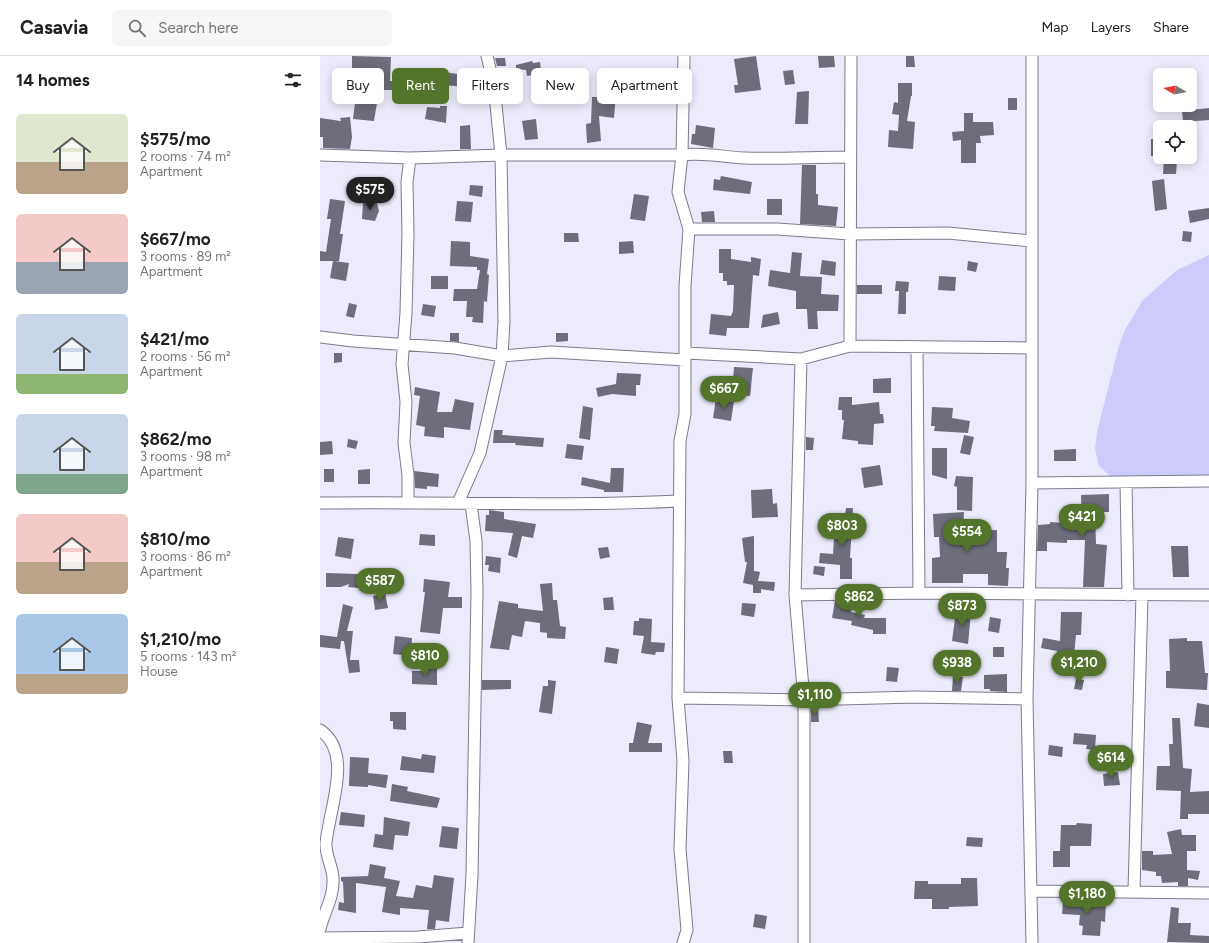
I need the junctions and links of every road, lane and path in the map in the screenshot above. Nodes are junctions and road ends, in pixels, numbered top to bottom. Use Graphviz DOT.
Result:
graph roads {
  1 [pos="487,56"];
  2 [pos="684,56"];
  3 [pos="851,56"];
  4 [pos="1032,56"];
  5 [pos="320,155"];
  6 [pos="501,155"];
  7 [pos="682,155"];
  8 [pos="850,157"];
  9 [pos="410,158"];
  10 [pos="689,229"];
  11 [pos="850,234"];
  12 [pos="1031,241"];
  13 [pos="320,337"];
  14 [pos="404,343"];
  15 [pos="850,346"];
  16 [pos="917,348"];
  17 [pos="1032,348"];
  18 [pos="502,356"];
  19 [pos="686,356"];
  20 [pos="801,359"];
  21 [pos="1209,481"];
  22 [pos="1126,482"];
  23 [pos="1032,483"];
  24 [pos="408,501"];
  25 [pos="679,501"];
  26 [pos="320,503"];
  27 [pos="458,503"];
  28 [pos="471,504"];
  29 [pos="919,593"];
  30 [pos="1029,594"];
  31 [pos="795,595"];
  32 [pos="1128,595"];
  33 [pos="1142,595"];
  34 [pos="1209,595"];
  35 [pos="678,698"];
  36 [pos="1027,699"];
  37 [pos="804,700"];
  38 [pos="320,730"];
  39 [pos="1031,891"];
  40 [pos="1134,891"];
  41 [pos="1209,893"];
  42 [pos="320,929"];
  43 [pos="320,938"];
  44 [pos="468,938"];
  45 [pos="683,943"];
  46 [pos="804,943"];
  47 [pos="1032,943"];
  1 -- 6 [label="street"];
  2 -- 7 [label="street"];
  3 -- 8 [label="street"];
  4 -- 12 [label="street"];
  5 -- 9 [label="street"];
  6 -- 7 [label="street"];
  6 -- 9 [label="street"];
  6 -- 18 [label="street"];
  7 -- 8 [label="street"];
  7 -- 10 [label="street"];
  8 -- 11 [label="street"];
  9 -- 14 [label="street"];
  10 -- 11 [label="street"];
  10 -- 19 [label="street"];
  11 -- 12 [label="street"];
  11 -- 15 [label="street"];
  12 -- 17 [label="street"];
  13 -- 14 [label="street"];
  14 -- 18 [label="street"];
  14 -- 24 [label="street"];
  15 -- 16 [label="street"];
  15 -- 20 [label="street"];
  16 -- 17 [label="street"];
  16 -- 29 [label="street"];
  17 -- 23 [label="street"];
  18 -- 19 [label="street"];
  18 -- 27 [label="street"];
  19 -- 20 [label="street"];
  19 -- 25 [label="street"];
  20 -- 31 [label="street"];
  21 -- 22 [label="street"];
  22 -- 23 [label="street"];
  22 -- 32 [label="street"];
  23 -- 30 [label="street"];
  24 -- 26 [label="street"];
  24 -- 27 [label="street"];
  25 -- 28 [label="street"];
  25 -- 35 [label="street"];
  27 -- 28 [label="street"];
  28 -- 44 [label="street"];
  29 -- 30 [label="street"];
  29 -- 31 [label="street"];
  30 -- 32 [label="street"];
  30 -- 36 [label="street"];
  31 -- 37 [label="street"];
  32 -- 33 [label="street"];
  33 -- 34 [label="street"];
  33 -- 40 [label="street"];
  35 -- 37 [label="street"];
  35 -- 45 [label="street"];
  36 -- 37 [label="street"];
  36 -- 39 [label="street"];
  37 -- 46 [label="street"];
  38 -- 42 [label="street"];
  39 -- 40 [label="street"];
  39 -- 47 [label="street"];
  40 -- 41 [label="street"];
  43 -- 44 [label="street"];
}
